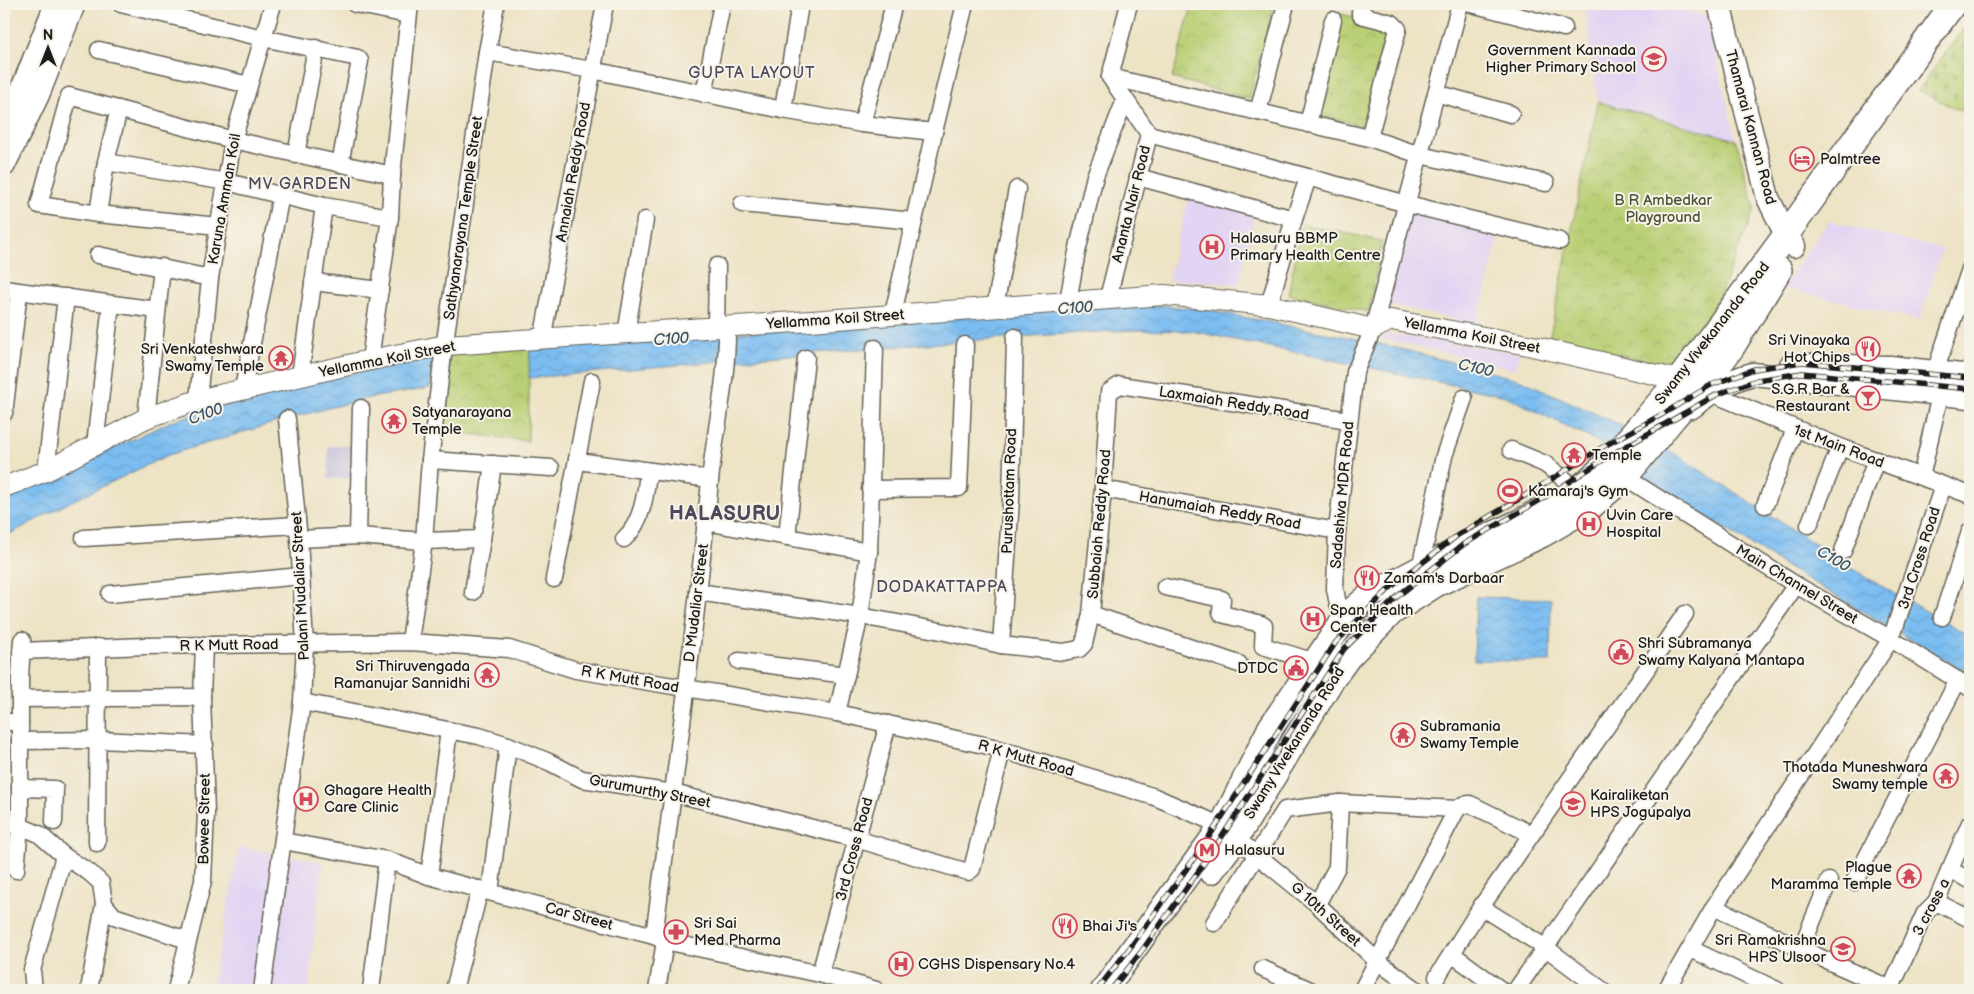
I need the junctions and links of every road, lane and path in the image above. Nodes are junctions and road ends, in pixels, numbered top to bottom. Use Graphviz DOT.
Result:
graph roads {
  1 [pos="56,4"];
  2 [pos="74,4"];
  3 [pos="122,4"];
  4 [pos="273,4"];
  5 [pos="354,4"];
  6 [pos="496,4"];
  7 [pos="605,4"];
  8 [pos="722,4"];
  9 [pos="800,4"];
  10 [pos="894,4"];
  11 [pos="965,4"];
  12 [pos="1129,4"];
  13 [pos="1286,4"];
  14 [pos="1362,4"];
  15 [pos="1460,4"];
  16 [pos="1472,4"];
  17 [pos="1953,4"];
  18 [pos="1970,4"];
  19 [pos="1715,5"];
  20 [pos="409,9"];
  21 [pos="1334,20"];
  22 [pos="1564,28"];
  23 [pos="263,38"];
  24 [pos="316,48"];
  25 [pos="99,50"];
  26 [pos="486,52"];
  27 [pos="592,70"];
  28 [pos="1110,78"];
  29 [pos="249,86"];
  30 [pos="1436,93"];
  31 [pos="704,94"];
  32 [pos="1125,100"];
  33 [pos="119,109"];
  34 [pos="783,110"];
  35 [pos="1258,112"];
  36 [pos="1511,114"];
  37 [pos="862,124"];
  38 [pos="1308,124"];
  39 [pos="934,132"];
  40 [pos="4,134"];
  41 [pos="1149,134"];
  42 [pos="1369,138"];
  43 [pos="233,140"];
  44 [pos="296,155"];
  45 [pos="1420,155"];
  46 [pos="106,162"];
  47 [pos="340,164"];
  48 [pos="4,165"];
  49 [pos="392,175"];
  50 [pos="1138,177"];
  51 [pos="1308,178"];
  52 [pos="226,182"];
  53 [pos="1546,183"];
  54 [pos="1017,189"];
  55 [pos="281,194"];
  56 [pos="742,204"];
  57 [pos="1407,204"];
  58 [pos="324,206"];
  59 [pos="98,214"];
  60 [pos="390,217"];
  61 [pos="1294,219"];
  62 [pos="645,220"];
  63 [pos="914,221"];
  64 [pos="218,226"];
  65 [pos="1790,240"];
  66 [pos="1560,241"];
  67 [pos="98,255"];
  68 [pos="717,266"];
  69 [pos="162,267"];
  70 [pos="1970,269"];
  71 [pos="210,278"];
  72 [pos="313,282"];
  73 [pos="11,290"];
  74 [pos="380,290"];
  75 [pos="66,298"];
  76 [pos="1108,298"];
  77 [pos="1068,301"];
  78 [pos="111,304"];
  79 [pos="1269,306"];
  80 [pos="995,307"];
  81 [pos="157,310"];
  82 [pos="893,314"];
  83 [pos="723,329"];
  84 [pos="626,334"];
  85 [pos="1371,334"];
  86 [pos="1015,337"];
  87 [pos="542,340"];
  88 [pos="965,345"];
  89 [pos="875,348"];
  90 [pos="8,350"];
  91 [pos="445,350"];
  92 [pos="806,358"];
  93 [pos="370,360"];
  94 [pos="1935,372"];
  95 [pos="300,376"];
  96 [pos="1970,376"];
  97 [pos="1679,380"];
  98 [pos="592,381"];
  99 [pos="1712,381"];
  100 [pos="1120,385"];
  101 [pos="243,389"];
  102 [pos="1940,394"];
  103 [pos="5,396"];
  104 [pos="1970,397"];
  105 [pos="1464,398"];
  106 [pos="198,400"];
  107 [pos="361,408"];
  108 [pos="4,413"];
  109 [pos="146,418"];
  110 [pos="287,419"];
  111 [pos="1348,420"];
  112 [pos="1652,428"];
  113 [pos="1795,429"];
  114 [pos="95,445"];
  115 [pos="1840,447"];
  116 [pos="1511,450"];
  117 [pos="430,460"];
  118 [pos="1876,460"];
  119 [pos="578,461"];
  120 [pos="492,464"];
  121 [pos="551,468"];
  122 [pos="46,471"];
  123 [pos="648,471"];
  124 [pos="1621,471"];
  125 [pos="1921,477"];
  126 [pos="710,479"];
  127 [pos="1943,486"];
  128 [pos="4,487"];
  129 [pos="870,489"];
  130 [pos="1103,489"];
  131 [pos="1578,490"];
  132 [pos="1970,495"];
  133 [pos="1765,506"];
  134 [pos="706,522"];
  135 [pos="1809,525"];
  136 [pos="1337,531"];
  137 [pos="298,532"];
  138 [pos="1970,532"];
  139 [pos="358,536"];
  140 [pos="787,537"];
  141 [pos="84,538"];
  142 [pos="482,539"];
  143 [pos="624,539"];
  144 [pos="424,541"];
  145 [pos="1843,551"];
  146 [pos="868,552"];
  147 [pos="1420,569"];
  148 [pos="301,576"];
  149 [pos="554,579"];
  150 [pos="1796,585"];
  151 [pos="1165,587"];
  152 [pos="473,592"];
  153 [pos="698,592"];
  154 [pos="110,594"];
  155 [pos="1371,595"];
  156 [pos="1091,614"];
  157 [pos="1348,614"];
  158 [pos="1390,614"];
  159 [pos="1685,614"];
  160 [pos="860,616"];
  161 [pos="1942,617"];
  162 [pos="1893,634"];
  163 [pos="410,642"];
  164 [pos="306,644"];
  165 [pos="204,645"];
  166 [pos="1001,645"];
  167 [pos="98,647"];
  168 [pos="739,661"];
  169 [pos="1315,662"];
  170 [pos="1239,664"];
  171 [pos="846,676"];
  172 [pos="1964,684"];
  173 [pos="685,689"];
  174 [pos="202,697"];
  175 [pos="98,698"];
  176 [pos="20,699"];
  177 [pos="302,702"];
  178 [pos="837,713"];
  179 [pos="12,722"];
  180 [pos="888,724"];
  181 [pos="449,731"];
  182 [pos="99,740"];
  183 [pos="20,741"];
  184 [pos="204,746"];
  185 [pos="508,746"];
  186 [pos="1002,750"];
  187 [pos="20,788"];
  188 [pos="673,793"];
  189 [pos="1340,802"];
  190 [pos="1457,809"];
  191 [pos="54,822"];
  192 [pos="1970,823"];
  193 [pos="4,824"];
  194 [pos="20,826"];
  195 [pos="1229,832"];
  196 [pos="1531,834"];
  197 [pos="856,839"];
  198 [pos="282,841"];
  199 [pos="97,843"];
  200 [pos="1256,854"];
  201 [pos="64,856"];
  202 [pos="387,860"];
  203 [pos="16,870"];
  204 [pos="1949,870"];
  205 [pos="429,876"];
  206 [pos="1970,880"];
  207 [pos="1829,881"];
  208 [pos="1854,882"];
  209 [pos="485,890"];
  210 [pos="1936,902"];
  211 [pos="104,904"];
  212 [pos="1318,904"];
  213 [pos="1481,907"];
  214 [pos="1714,907"];
  215 [pos="1970,919"];
  216 [pos="1214,922"];
  217 [pos="659,939"];
  218 [pos="187,940"];
  219 [pos="1546,948"];
  220 [pos="1691,949"];
  221 [pos="1801,949"];
  222 [pos="1452,954"];
  223 [pos="1377,961"];
  224 [pos="1263,969"];
  225 [pos="820,974"];
  226 [pos="1437,977"];
  227 [pos="34,990"];
  228 [pos="89,990"];
  229 [pos="176,990"];
  230 [pos="262,990"];
  231 [pos="372,990"];
  232 [pos="454,990"];
  233 [pos="657,990"];
  234 [pos="876,990"];
  235 [pos="1104,990"];
  236 [pos="1122,990"];
  237 [pos="1310,990"];
  238 [pos="1362,990"];
  239 [pos="1414,990"];
  240 [pos="1501,990"];
  241 [pos="1516,990"];
  242 [pos="1602,990"];
  243 [pos="1666,990"];
  244 [pos="1777,990"];
  245 [pos="1890,990"];
  1 -- 40 [label="main road"];
  2 -- 48 [label="main road"];
  3 -- 23 [label="street"];
  4 -- 23 [label="street, Karuna Amman Koil"];
  5 -- 20 [label="street"];
  6 -- 26 [label="street, Sathyanarayana Temple Street"];
  7 -- 27 [label="street, Annaiah Reddy Road"];
  8 -- 31 [label="street"];
  9 -- 34 [label="street"];
  10 -- 37 [label="street"];
  11 -- 39 [label="street"];
  12 -- 28 [label="street"];
  13 -- 35 [label="street"];
  14 -- 42 [label="street"];
  15 -- 30 [label="street, Sadashiva MDR Road"];
  16 -- 22 [label="street"];
  17 -- 65 [label="main road, Swamy Vivekananda Road"];
  18 -- 65 [label="main road, Swamy Vivekananda Road"];
  19 -- 65 [label="main road, Thamarai Kannan Road"];
  20 -- 49 [label="street"];
  21 -- 38 [label="street"];
  23 -- 24 [label="street"];
  23 -- 29 [label="street, Karuna Amman Koil"];
  24 -- 44 [label="street"];
  24 -- 47 [label="street"];
  25 -- 29 [label="street"];
  26 -- 27 [label="street"];
  26 -- 91 [label="street, Sathyanarayana Temple Street"];
  27 -- 31 [label="street"];
  27 -- 87 [label="street, Annaiah Reddy Road"];
  28 -- 32 [label="street, Ananta Nair Road"];
  28 -- 35 [label="street"];
  29 -- 43 [label="street, Karuna Amman Koil"];
  30 -- 36 [label="street"];
  30 -- 45 [label="street, Sadashiva MDR Road"];
  31 -- 34 [label="street"];
  32 -- 41 [label="street, Ananta Nair Road"];
  32 -- 77 [label="street"];
  33 -- 43 [label="street"];
  33 -- 46 [label="street"];
  33 -- 59 [label="street"];
  34 -- 37 [label="street"];
  35 -- 38 [label="street"];
  37 -- 39 [label="street"];
  38 -- 42 [label="street"];
  39 -- 63 [label="street"];
  41 -- 50 [label="street, Ananta Nair Road"];
  41 -- 51 [label="street"];
  42 -- 45 [label="street"];
  43 -- 44 [label="street"];
  43 -- 52 [label="street, Karuna Amman Koil"];
  44 -- 47 [label="street"];
  45 -- 53 [label="street"];
  45 -- 57 [label="street, Sadashiva MDR Road"];
  46 -- 52 [label="street"];
  46 -- 59 [label="street"];
  47 -- 49 [label="street"];
  49 -- 60 [label="street"];
  50 -- 61 [label="street"];
  50 -- 76 [label="street, Ananta Nair Road"];
  51 -- 57 [label="street"];
  51 -- 61 [label="street"];
  52 -- 55 [label="street"];
  52 -- 64 [label="street, Karuna Amman Koil"];
  54 -- 80 [label="street"];
  55 -- 58 [label="street"];
  55 -- 101 [label="street"];
  56 -- 63 [label="street"];
  57 -- 66 [label="street"];
  57 -- 85 [label="street, Sadashiva MDR Road"];
  58 -- 60 [label="street"];
  58 -- 72 [label="street"];
  59 -- 64 [label="street"];
  60 -- 74 [label="street"];
  61 -- 79 [label="street"];
  62 -- 84 [label="street"];
  63 -- 82 [label="street"];
  64 -- 71 [label="street, Karuna Amman Koil"];
  65 -- 97 [label="main road, Swamy Vivekananda Road"];
  65 -- 99 [label="main road, Swamy Vivekananda Road"];
  67 -- 69 [label="street"];
  68 -- 83 [label="street, D Mudaliar Street"];
  69 -- 71 [label="street"];
  69 -- 81 [label="street"];
  70 -- 94 [label="street"];
  71 -- 106 [label="street, Karuna Amman Koil"];
  72 -- 74 [label="street"];
  72 -- 95 [label="street"];
  73 -- 75 [label="street"];
  73 -- 90 [label="street"];
  74 -- 93 [label="street"];
  75 -- 78 [label="street"];
  75 -- 122 [label="street"];
  76 -- 77 [label="street, Yellamma Koil Street"];
  76 -- 79 [label="street, Yellamma Koil Street"];
  77 -- 80 [label="street, Yellamma Koil Street"];
  78 -- 81 [label="street"];
  78 -- 114 [label="street"];
  79 -- 85 [label="street, Yellamma Koil Street"];
  80 -- 82 [label="street, Yellamma Koil Street"];
  81 -- 109 [label="street"];
  82 -- 83 [label="street, Yellamma Koil Street"];
  83 -- 84 [label="street, Yellamma Koil Street"];
  83 -- 126 [label="street, D Mudaliar Street"];
  84 -- 87 [label="street, Yellamma Koil Street"];
  85 -- 97 [label="street, Yellamma Koil Street"];
  85 -- 111 [label="street, Sadashiva MDR Road"];
  86 -- 166 [label="street, Purushottam Road"];
  87 -- 91 [label="street, Yellamma Koil Street"];
  88 -- 129 [label="street"];
  89 -- 129 [label="street"];
  90 -- 103 [label="street"];
  91 -- 93 [label="street, Yellamma Koil Street"];
  91 -- 117 [label="street, Sathyanarayana Temple Street"];
  92 -- 140 [label="street"];
  93 -- 95 [label="street, Yellamma Koil Street"];
  94 -- 96 [label="main road"];
  94 -- 99 [label="main road"];
  95 -- 101 [label="street, Yellamma Koil Street"];
  97 -- 99 [label="main road"];
  97 -- 112 [label="main road, Swamy Vivekananda Road"];
  98 -- 119 [label="street"];
  99 -- 102 [label="main road"];
  99 -- 112 [label="main road, Swamy Vivekananda Road"];
  99 -- 113 [label="street, 1st Main Road"];
  100 -- 111 [label="street, Laxmaiah Reddy Road"];
  100 -- 130 [label="street, Subbaiah Reddy Road"];
  101 -- 106 [label="street, Yellamma Koil Street"];
  102 -- 104 [label="main road"];
  102 -- 125 [label="street"];
  103 -- 108 [label="street"];
  105 -- 147 [label="street"];
  106 -- 109 [label="street, Yellamma Koil Street"];
  107 -- 139 [label="street"];
  109 -- 114 [label="street, Yellamma Koil Street"];
  110 -- 137 [label="street, Palani Mudaliar Street"];
  111 -- 136 [label="street, Sadashiva MDR Road"];
  112 -- 124 [label="main road, Swamy Vivekananda Road"];
  113 -- 115 [label="street, 1st Main Road"];
  113 -- 133 [label="street"];
  114 -- 122 [label="street, Yellamma Koil Street"];
  115 -- 118 [label="street, 1st Main Road"];
  115 -- 135 [label="street"];
  116 -- 131 [label="street"];
  117 -- 120 [label="street"];
  117 -- 144 [label="street, Sathyanarayana Temple Street"];
  118 -- 125 [label="street, 1st Main Road"];
  118 -- 145 [label="street"];
  119 -- 123 [label="street"];
  119 -- 149 [label="street"];
  120 -- 121 [label="street"];
  120 -- 142 [label="street"];
  122 -- 128 [label="street, Yellamma Koil Street"];
  123 -- 126 [label="street"];
  123 -- 143 [label="street"];
  124 -- 131 [label="main road, Swamy Vivekananda Road"];
  124 -- 150 [label="street, Main Channel Street"];
  124 -- 158 [label="main road, Swamy Vivekananda Road"];
  125 -- 127 [label="street, 1st Main Road"];
  126 -- 134 [label="street, D Mudaliar Street"];
  127 -- 132 [label="street, 1st Main Road"];
  127 -- 162 [label="street, 3rd Cross Road"];
  129 -- 146 [label="street"];
  130 -- 136 [label="street, Hanumaiah Reddy Road"];
  130 -- 156 [label="street, Subbaiah Reddy Road"];
  131 -- 147 [label="main road, Swamy Vivekananda Road"];
  134 -- 140 [label="street"];
  134 -- 153 [label="street, D Mudaliar Street"];
  136 -- 157 [label="street, Sadashiva MDR Road"];
  137 -- 139 [label="street"];
  137 -- 141 [label="street"];
  137 -- 148 [label="street, Palani Mudaliar Street"];
  138 -- 161 [label="street"];
  139 -- 144 [label="street"];
  140 -- 146 [label="street"];
  142 -- 144 [label="street"];
  142 -- 152 [label="street"];
  144 -- 163 [label="street, Sathyanarayana Temple Street"];
  146 -- 160 [label="street"];
  147 -- 155 [label="main road, Swamy Vivekananda Road"];
  148 -- 154 [label="street"];
  148 -- 164 [label="street, Palani Mudaliar Street"];
  150 -- 162 [label="street, Main Channel Street"];
  150 -- 219 [label="street"];
  151 -- 169 [label="street"];
  153 -- 160 [label="street"];
  153 -- 173 [label="street, D Mudaliar Street"];
  155 -- 157 [label="main road, Swamy Vivekananda Road"];
  155 -- 158 [label="main road"];
  156 -- 166 [label="street, Subbaiah Reddy Road"];
  156 -- 170 [label="street"];
  157 -- 169 [label="main road, Swamy Vivekananda Road"];
  158 -- 195 [label="main road, Swamy Vivekananda Road"];
  159 -- 196 [label="street"];
  160 -- 166 [label="street"];
  160 -- 171 [label="street"];
  162 -- 172 [label="street, Main Channel Street"];
  162 -- 214 [label="street, 3rd Cross Road"];
  163 -- 164 [label="street, R K Mutt Road"];
  163 -- 173 [label="street, R K Mutt Road"];
  164 -- 165 [label="street, R K Mutt Road"];
  164 -- 177 [label="street, Palani Mudaliar Street"];
  165 -- 167 [label="street, R K Mutt Road"];
  165 -- 174 [label="street, Bowee Street"];
  167 -- 175 [label="street"];
  167 -- 176 [label="street, R K Mutt Road"];
  168 -- 171 [label="street"];
  169 -- 195 [label="main road, Swamy Vivekananda Road"];
  171 -- 178 [label="street"];
  172 -- 208 [label="street"];
  173 -- 178 [label="street, R K Mutt Road"];
  173 -- 188 [label="street, D Mudaliar Street"];
  174 -- 175 [label="street"];
  174 -- 184 [label="street, Bowee Street"];
  175 -- 176 [label="street"];
  175 -- 182 [label="street"];
  176 -- 179 [label="street"];
  177 -- 181 [label="street, Gurumurthy Street"];
  177 -- 198 [label="street, Palani Mudaliar Street"];
  178 -- 180 [label="street, R K Mutt Road"];
  179 -- 183 [label="street"];
  180 -- 186 [label="street, R K Mutt Road"];
  180 -- 197 [label="street, 3rd Cross Road"];
  181 -- 185 [label="street, Gurumurthy Street"];
  181 -- 205 [label="street"];
  182 -- 183 [label="street"];
  182 -- 184 [label="street"];
  182 -- 199 [label="street"];
  183 -- 187 [label="street"];
  184 -- 218 [label="street, Bowee Street"];
  185 -- 188 [label="street, Gurumurthy Street"];
  185 -- 209 [label="street"];
  186 -- 195 [label="street, R K Mutt Road"];
  186 -- 197 [label="street, Gurumurthy Street"];
  187 -- 191 [label="street"];
  187 -- 194 [label="street"];
  188 -- 197 [label="street, Gurumurthy Street"];
  188 -- 217 [label="street, D Mudaliar Street"];
  189 -- 190 [label="street"];
  189 -- 200 [label="street"];
  189 -- 212 [label="street"];
  190 -- 196 [label="street"];
  190 -- 223 [label="street"];
  192 -- 204 [label="street, 3 cross a"];
  193 -- 194 [label="street"];
  194 -- 201 [label="street"];
  194 -- 203 [label="street"];
  195 -- 200 [label="street, G 10th Street"];
  195 -- 235 [label="main road, Swamy Vivekananda Road"];
  195 -- 236 [label="main road, Swamy Vivekananda Road"];
  196 -- 213 [label="street"];
  197 -- 225 [label="street, 3rd Cross Road"];
  198 -- 202 [label="street, Car Street"];
  198 -- 230 [label="street, Palani Mudaliar Street"];
  200 -- 212 [label="street, G 10th Street"];
  200 -- 216 [label="street"];
  201 -- 211 [label="street"];
  201 -- 227 [label="street"];
  202 -- 205 [label="street, Car Street"];
  202 -- 231 [label="street"];
  204 -- 206 [label="street"];
  204 -- 210 [label="street, 3 cross a"];
  205 -- 209 [label="street, Car Street"];
  207 -- 221 [label="street"];
  209 -- 217 [label="street, Car Street"];
  209 -- 232 [label="street"];
  210 -- 215 [label="street"];
  210 -- 245 [label="street, 3 cross a"];
  211 -- 218 [label="street"];
  211 -- 228 [label="street"];
  212 -- 223 [label="street, G 10th Street"];
  213 -- 219 [label="street"];
  213 -- 222 [label="street"];
  214 -- 220 [label="street, 3rd Cross Road"];
  214 -- 221 [label="street"];
  217 -- 225 [label="street, Car Street"];
  217 -- 233 [label="street, D Mudaliar Street"];
  218 -- 229 [label="street, Bowee Street"];
  219 -- 241 [label="street"];
  219 -- 242 [label="street"];
  220 -- 243 [label="street, 3rd Cross Road"];
  220 -- 244 [label="street"];
  221 -- 245 [label="street"];
  222 -- 226 [label="street"];
  222 -- 240 [label="street"];
  223 -- 238 [label="street"];
  223 -- 239 [label="street, G 10th Street"];
  224 -- 237 [label="street"];
  225 -- 234 [label="street, Car Street"];
}
